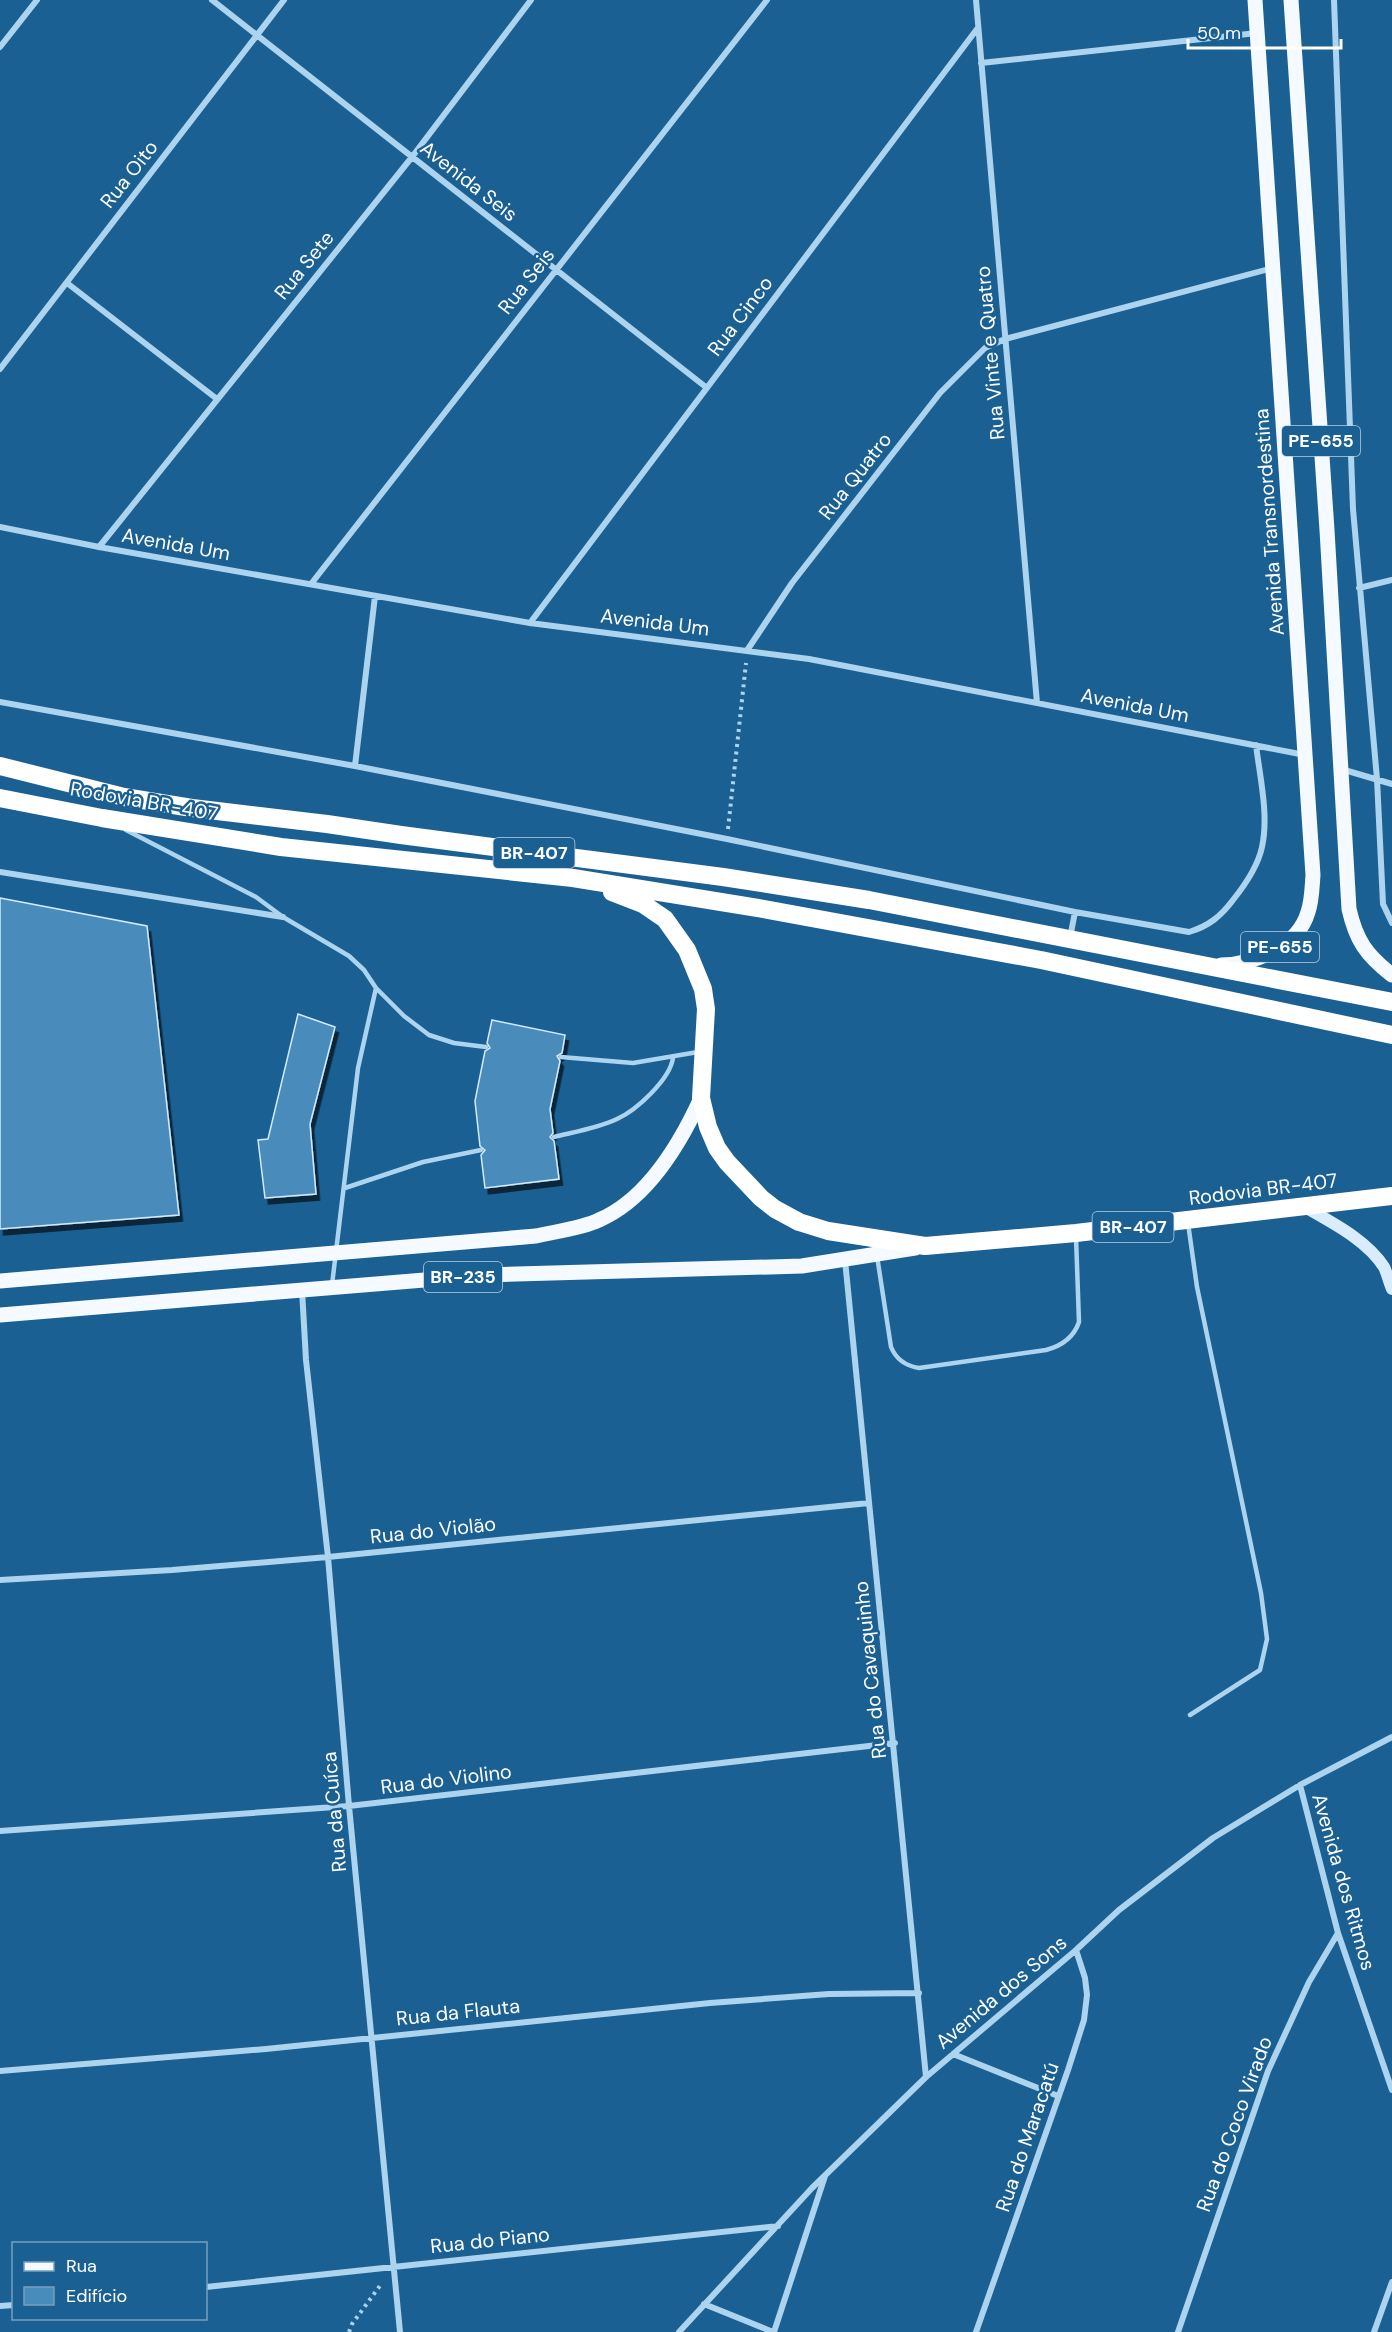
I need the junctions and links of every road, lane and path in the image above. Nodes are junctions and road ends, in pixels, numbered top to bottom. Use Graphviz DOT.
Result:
graph roads {
  1 [pos="37,0"];
  2 [pos="212,0"];
  3 [pos="284,0"];
  4 [pos="531,0"];
  5 [pos="766,0"];
  6 [pos="976,0"];
  7 [pos="1256,0"];
  8 [pos="1291,0"];
  9 [pos="1334,0"];
  10 [pos="977,29"];
  11 [pos="1258,33"];
  12 [pos="257,35"];
  13 [pos="0,47"];
  14 [pos="981,63"];
  15 [pos="412,157"];
  16 [pos="1273,268"];
  17 [pos="555,270"];
  18 [pos="67,283"];
  19 [pos="1005,339"];
  20 [pos="0,369"];
  21 [pos="707,388"];
  22 [pos="217,399"];
  23 [pos="0,527"];
  24 [pos="99,547"];
  25 [pos="1392,580"];
  26 [pos="311,584"];
  27 [pos="1359,588"];
  28 [pos="375,596"];
  29 [pos="530,623"];
  30 [pos="747,649"];
  31 [pos="0,702"];
  32 [pos="1037,703"];
  33 [pos="1256,746"];
  34 [pos="1305,755"];
  35 [pos="0,766"];
  36 [pos="355,766"];
  37 [pos="1340,768"];
  38 [pos="1377,779"];
  39 [pos="1392,784"];
  40 [pos="0,798"];
  41 [pos="102,818"];
  42 [pos="727,838"];
  43 [pos="0,872"];
  44 [pos="573,878"];
  45 [pos="1075,912"];
  46 [pos="283,917"];
  47 [pos="1392,923"];
  48 [pos="1069,940"];
  49 [pos="1200,966"];
  50 [pos="1392,975"];
  51 [pos="375,988"];
  52 [pos="1392,1002"];
  53 [pos="1392,1035"];
  54 [pos="486,1047"];
  55 [pos="704,1050"];
  56 [pos="561,1057"];
  57 [pos="673,1058"];
  58 [pos="701,1098"];
  59 [pos="554,1137"];
  60 [pos="481,1150"];
  61 [pos="345,1188"];
  62 [pos="1392,1196"];
  63 [pos="1305,1207"];
  64 [pos="1188,1221"];
  65 [pos="1076,1233"];
  66 [pos="925,1246"];
  67 [pos="337,1251"];
  68 [pos="876,1253"];
  69 [pos="845,1260"];
  70 [pos="0,1281"];
  71 [pos="331,1288"];
  72 [pos="1392,1289"];
  73 [pos="302,1290"];
  74 [pos="0,1315"];
  75 [pos="869,1503"];
  76 [pos="328,1557"];
  77 [pos="0,1580"];
  78 [pos="1190,1715"];
  79 [pos="1392,1737"];
  80 [pos="895,1743"];
  81 [pos="1300,1785"];
  82 [pos="350,1806"];
  83 [pos="0,1831"];
  84 [pos="1338,1934"];
  85 [pos="1076,1950"];
  86 [pos="919,1993"];
  87 [pos="373,2037"];
  88 [pos="953,2054"];
  89 [pos="0,2071"];
  90 [pos="926,2077"];
  91 [pos="1392,2091"];
  92 [pos="1058,2096"];
  93 [pos="825,2175"];
  94 [pos="778,2226"];
  95 [pos="393,2268"];
  96 [pos="1392,2282"];
  97 [pos="207,2287"];
  98 [pos="704,2304"];
  99 [pos="349,2332"];
  100 [pos="400,2332"];
  101 [pos="679,2332"];
  102 [pos="774,2332"];
  103 [pos="976,2332"];
  104 [pos="1178,2332"];
  105 [pos="1374,2332"];
  1 -- 13 [label="street"];
  2 -- 12 [label="street, Avenida Seis"];
  3 -- 12 [label="street, Rua Oito"];
  4 -- 15 [label="street, Rua Sete"];
  5 -- 17 [label="street, Rua Seis"];
  6 -- 10 [label="street, Rua Vinte e Quatro"];
  7 -- 11 [label="main road, Avenida Transnordestina / PE-655"];
  8 -- 37 [label="main road, PE-655"];
  9 -- 27 [label="street"];
  10 -- 14 [label="street, Rua Vinte e Quatro"];
  10 -- 21 [label="street, Rua Cinco"];
  11 -- 14 [label="street"];
  11 -- 16 [label="main road, Avenida Transnordestina / PE-655"];
  12 -- 15 [label="street, Avenida Seis"];
  12 -- 18 [label="street, Rua Oito"];
  14 -- 19 [label="street, Rua Vinte e Quatro"];
  15 -- 17 [label="street, Avenida Seis"];
  15 -- 22 [label="street, Rua Sete"];
  16 -- 19 [label="street, Rua Quatro"];
  16 -- 34 [label="main road, Avenida Transnordestina / PE-655"];
  17 -- 21 [label="street, Avenida Seis"];
  17 -- 26 [label="street, Rua Seis"];
  18 -- 20 [label="street, Rua Oito"];
  18 -- 22 [label="street"];
  19 -- 30 [label="street, Rua Quatro"];
  19 -- 32 [label="street, Rua Vinte e Quatro"];
  21 -- 29 [label="street, Rua Cinco"];
  22 -- 24 [label="street, Rua Sete"];
  23 -- 24 [label="street, Avenida Um"];
  24 -- 26 [label="street, Avenida Um"];
  25 -- 27 [label="street"];
  26 -- 28 [label="street, Avenida Um"];
  27 -- 38 [label="street"];
  28 -- 29 [label="street, Avenida Um"];
  28 -- 36 [label="street"];
  29 -- 30 [label="street, Avenida Um"];
  30 -- 32 [label="street, Avenida Um"];
  30 -- 42 [label="path"];
  31 -- 36 [label="street"];
  32 -- 33 [label="street, Avenida Um"];
  33 -- 34 [label="street, Avenida Um"];
  33 -- 45 [label="street"];
  34 -- 49 [label="main road, Avenida Transnordestina / PE-655"];
  35 -- 48 [label="highway, BR-407"];
  36 -- 42 [label="street"];
  37 -- 38 [label="street"];
  37 -- 50 [label="main road, PE-655"];
  38 -- 39 [label="street"];
  38 -- 47 [label="street"];
  40 -- 41 [label="highway, Rodovia BR-407"];
  41 -- 44 [label="highway, Rodovia BR-407"];
  41 -- 46 [label="lane"];
  42 -- 45 [label="street"];
  43 -- 46 [label="street"];
  44 -- 53 [label="highway"];
  44 -- 55 [label="highway, Rodovia BR-407"];
  45 -- 48 [label="street"];
  46 -- 51 [label="lane"];
  48 -- 49 [label="highway, BR-407"];
  49 -- 52 [label="highway, BR-407"];
  51 -- 54 [label="lane"];
  51 -- 61 [label="lane"];
  55 -- 57 [label="lane"];
  55 -- 58 [label="highway, Rodovia BR-407"];
  56 -- 57 [label="lane"];
  57 -- 59 [label="lane"];
  58 -- 66 [label="highway, Rodovia BR-407"];
  58 -- 67 [label="main road, BR-235 / BR-235"];
  60 -- 61 [label="lane"];
  61 -- 67 [label="lane"];
  62 -- 63 [label="highway, Rodovia BR-407 / BR-407"];
  63 -- 64 [label="highway, Rodovia BR-407 / BR-407"];
  63 -- 72 [label="street"];
  64 -- 65 [label="highway, Rodovia BR-407 / BR-407"];
  64 -- 78 [label="lane"];
  65 -- 66 [label="highway, Rodovia BR-407 / BR-407"];
  65 -- 68 [label="lane"];
  66 -- 68 [label="main road, BR-235 / BR-235"];
  67 -- 70 [label="main road, BR-235 / BR-235"];
  67 -- 71 [label="lane"];
  68 -- 69 [label="main road, BR-235 / BR-235"];
  69 -- 71 [label="main road, BR-235 / BR-235"];
  69 -- 75 [label="street, Rua do Cavaquinho"];
  71 -- 73 [label="main road, BR-235 / BR-235"];
  73 -- 74 [label="main road, BR-235 / BR-235"];
  73 -- 76 [label="street, Rua da Cuíca"];
  75 -- 76 [label="street, Rua do Violão"];
  75 -- 80 [label="street, Rua do Cavaquinho"];
  76 -- 77 [label="street, Rua do Violão"];
  76 -- 82 [label="street, Rua da Cuíca"];
  79 -- 81 [label="street, Avenida dos Sons"];
  80 -- 82 [label="street, Rua do Violino"];
  80 -- 86 [label="street, Rua do Cavaquinho"];
  81 -- 84 [label="street, Avenida dos Ritmos"];
  81 -- 85 [label="street, Avenida dos Sons"];
  82 -- 83 [label="street, Rua do Violino"];
  82 -- 87 [label="street, Rua da Cuíca"];
  84 -- 91 [label="street, Avenida dos Ritmos"];
  84 -- 104 [label="street, Rua do Coco Virado"];
  85 -- 88 [label="street, Avenida dos Sons"];
  85 -- 92 [label="street, Rua do Maracatú"];
  86 -- 87 [label="street, Rua da Flauta"];
  86 -- 90 [label="street, Rua do Cavaquinho"];
  87 -- 89 [label="street, Rua da Flauta"];
  87 -- 95 [label="street, Rua da Cuíca"];
  88 -- 90 [label="street, Avenida dos Sons"];
  88 -- 92 [label="street"];
  90 -- 93 [label="street, Avenida dos Sons"];
  92 -- 103 [label="street, Rua do Maracatú"];
  93 -- 94 [label="street, Avenida dos Sons"];
  93 -- 102 [label="street"];
  94 -- 95 [label="street, Rua do Piano"];
  94 -- 98 [label="street, Avenida dos Sons"];
  95 -- 97 [label="street, Rua do Piano"];
  95 -- 99 [label="path"];
  95 -- 100 [label="street, Rua da Cuíca"];
  96 -- 105 [label="street"];
  98 -- 101 [label="street, Avenida dos Sons"];
  98 -- 102 [label="street"];
}
